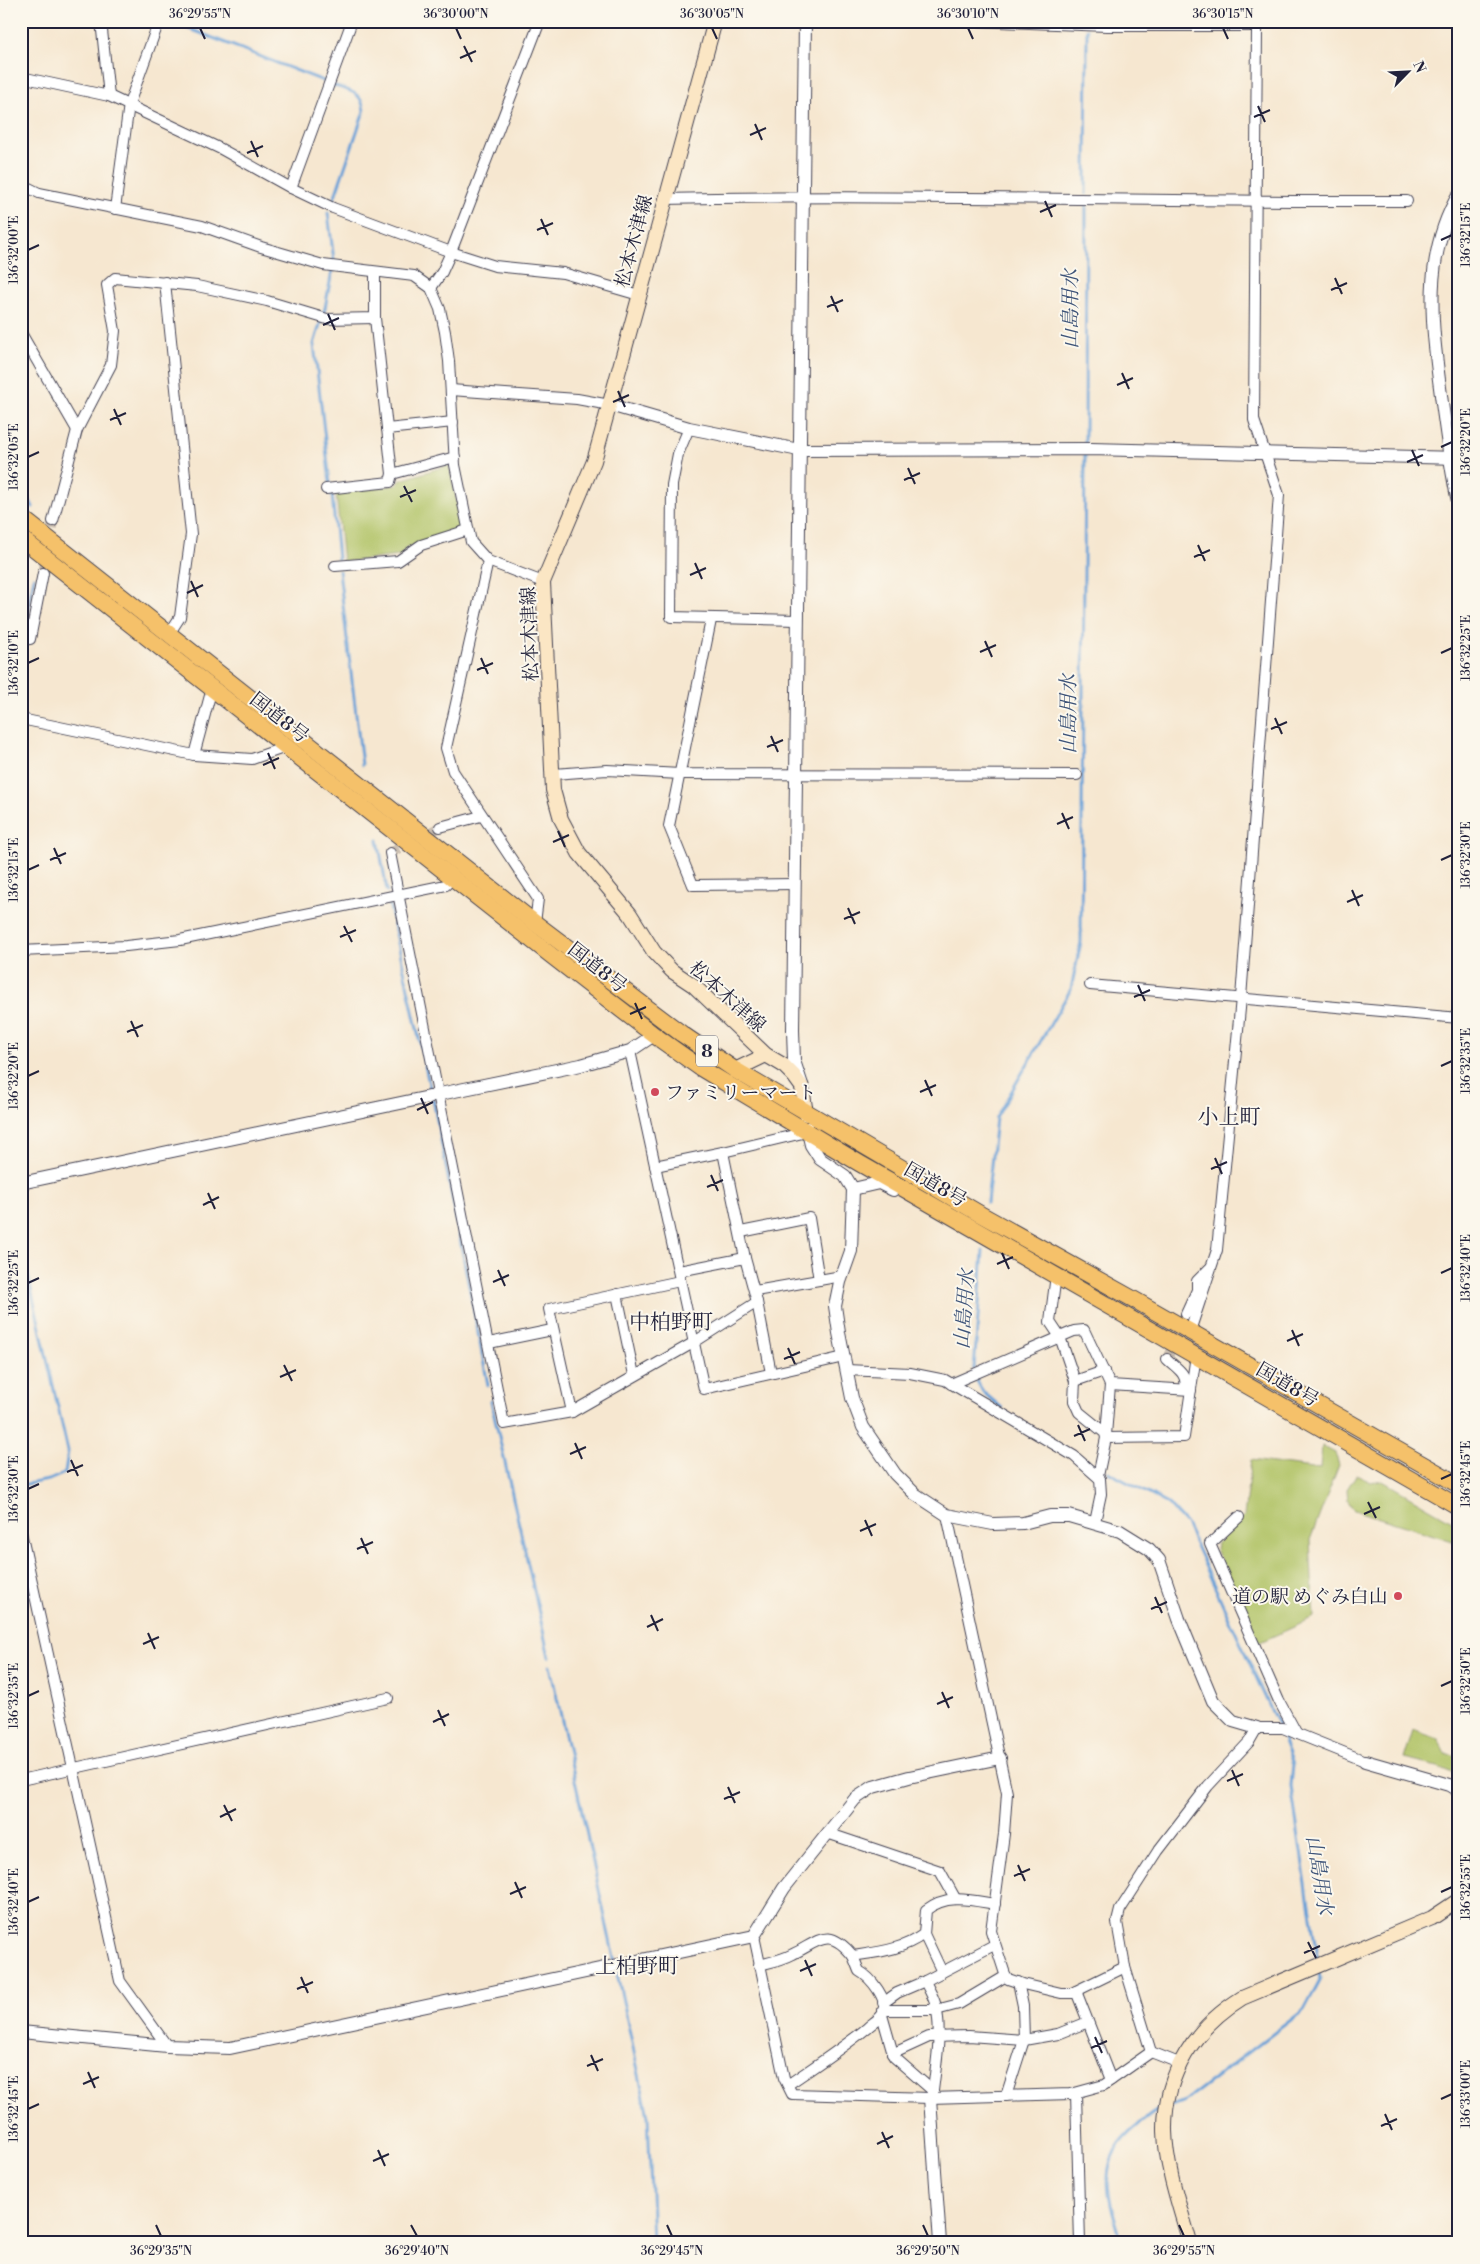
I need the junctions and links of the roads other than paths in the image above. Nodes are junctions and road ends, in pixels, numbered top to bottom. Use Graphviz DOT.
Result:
graph roads {
  1 [pos="101,21"];
  2 [pos="159,21"];
  3 [pos="352,21"];
  4 [pos="540,21"];
  5 [pos="714,21"];
  6 [pos="805,21"];
  7 [pos="974,21"];
  8 [pos="21,77"];
  9 [pos="109,96"];
  10 [pos="129,104"];
  11 [pos="21,184"];
  12 [pos="291,188"];
  13 [pos="1459,194"];
  14 [pos="803,196"];
  15 [pos="664,199"];
  16 [pos="1407,201"];
  17 [pos="1256,202"];
  18 [pos="115,209"];
  19 [pos="451,252"];
  20 [pos="375,272"];
  21 [pos="165,282"];
  22 [pos="431,288"];
  23 [pos="638,295"];
  24 [pos="375,318"];
  25 [pos="21,333"];
  26 [pos="451,390"];
  27 [pos="610,405"];
  28 [pos="453,422"];
  29 [pos="689,428"];
  30 [pos="387,429"];
  31 [pos="78,430"];
  32 [pos="799,450"];
  33 [pos="1265,453"];
  34 [pos="455,456"];
  35 [pos="1454,458"];
  36 [pos="392,474"];
  37 [pos="326,488"];
  38 [pos="1459,506"];
  39 [pos="21,517"];
  40 [pos="53,521"];
  41 [pos="468,530"];
  42 [pos="21,538"];
  43 [pos="488,561"];
  44 [pos="335,566"];
  45 [pos="43,573"];
  46 [pos="543,582"];
  47 [pos="711,620"];
  48 [pos="797,620"];
  49 [pos="169,634"];
  50 [pos="24,640"];
  51 [pos="212,688"];
  52 [pos="21,719"];
  53 [pos="286,747"];
  54 [pos="194,755"];
  55 [pos="796,773"];
  56 [pos="554,774"];
  57 [pos="680,774"];
  58 [pos="1077,775"];
  59 [pos="481,816"];
  60 [pos="440,827"];
  61 [pos="390,853"];
  62 [pos="452,877"];
  63 [pos="794,884"];
  64 [pos="398,894"];
  65 [pos="535,923"];
  66 [pos="21,950"];
  67 [pos="1090,985"];
  68 [pos="1241,998"];
  69 [pos="1459,1018"];
  70 [pos="654,1035"];
  71 [pos="630,1051"];
  72 [pos="766,1055"];
  73 [pos="735,1070"];
  74 [pos="802,1088"];
  75 [pos="434,1095"];
  76 [pos="806,1114"];
  77 [pos="807,1132"];
  78 [pos="723,1152"];
  79 [pos="655,1166"];
  80 [pos="21,1183"];
  81 [pos="853,1189"];
  82 [pos="963,1222"];
  83 [pos="741,1232"];
  84 [pos="745,1258"];
  85 [pos="1212,1265"];
  86 [pos="1056,1275"];
  87 [pos="680,1276"];
  88 [pos="842,1276"];
  89 [pos="819,1280"];
  90 [pos="755,1291"];
  91 [pos="618,1294"];
  92 [pos="757,1302"];
  93 [pos="1186,1314"];
  94 [pos="552,1330"];
  95 [pos="1190,1331"];
  96 [pos="1060,1337"];
  97 [pos="693,1342"];
  98 [pos="489,1343"];
  99 [pos="1196,1355"];
  100 [pos="1167,1358"];
  101 [pos="846,1363"];
  102 [pos="1104,1371"];
  103 [pos="771,1374"];
  104 [pos="634,1375"];
  105 [pos="1075,1381"];
  106 [pos="951,1384"];
  107 [pos="1110,1385"];
  108 [pos="1188,1390"];
  109 [pos="572,1412"];
  110 [pos="1106,1437"];
  111 [pos="1098,1476"];
  112 [pos="1459,1486"];
  113 [pos="1459,1507"];
  114 [pos="947,1515"];
  115 [pos="1239,1517"];
  116 [pos="1095,1522"];
  117 [pos="21,1532"];
  118 [pos="388,1698"];
  119 [pos="1257,1728"];
  120 [pos="1296,1734"];
  121 [pos="1000,1758"];
  122 [pos="1365,1761"];
  123 [pos="72,1768"];
  124 [pos="21,1780"];
  125 [pos="1459,1791"];
  126 [pos="827,1833"];
  127 [pos="955,1898"];
  128 [pos="1459,1900"];
  129 [pos="994,1904"];
  130 [pos="924,1934"];
  131 [pos="754,1936"];
  132 [pos="994,1945"];
  133 [pos="853,1956"];
  134 [pos="760,1965"];
  135 [pos="1125,1967"];
  136 [pos="942,1972"];
  137 [pos="1006,1976"];
  138 [pos="925,1981"];
  139 [pos="1018,1982"];
  140 [pos="1076,1991"];
  141 [pos="883,2009"];
  142 [pos="936,2010"];
  143 [pos="1088,2022"];
  144 [pos="21,2032"];
  145 [pos="938,2037"];
  146 [pos="1024,2040"];
  147 [pos="167,2046"];
  148 [pos="1151,2052"];
  149 [pos="892,2054"];
  150 [pos="1179,2063"];
  151 [pos="1111,2080"];
  152 [pos="789,2084"];
  153 [pos="1076,2093"];
  154 [pos="932,2094"];
  155 [pos="1006,2096"];
  156 [pos="940,2243"];
  157 [pos="1080,2243"];
  158 [pos="1190,2243"];
  1 -- 9 [label="street"];
  2 -- 10 [label="street"];
  3 -- 12 [label="street"];
  4 -- 19 [label="street"];
  5 -- 15 [label="main road, 松本木津線"];
  6 -- 14 [label="street"];
  7 -- 17 [label="street"];
  8 -- 9 [label="street"];
  9 -- 10 [label="street"];
  10 -- 12 [label="street"];
  10 -- 18 [label="street"];
  11 -- 18 [label="street"];
  12 -- 19 [label="street"];
  13 -- 35 [label="street"];
  14 -- 15 [label="street"];
  14 -- 17 [label="street"];
  14 -- 32 [label="street"];
  15 -- 23 [label="main road, 松本木津線"];
  16 -- 17 [label="street"];
  17 -- 33 [label="street"];
  18 -- 20 [label="street"];
  19 -- 22 [label="street"];
  19 -- 23 [label="street"];
  20 -- 22 [label="street"];
  20 -- 24 [label="street"];
  21 -- 24 [label="street"];
  21 -- 31 [label="street"];
  21 -- 49 [label="street"];
  22 -- 26 [label="street"];
  23 -- 27 [label="main road, 松本木津線"];
  24 -- 30 [label="street"];
  25 -- 31 [label="street"];
  26 -- 27 [label="street"];
  26 -- 28 [label="street"];
  27 -- 29 [label="street"];
  27 -- 46 [label="main road, 松本木津線"];
  28 -- 30 [label="street"];
  28 -- 34 [label="street"];
  29 -- 32 [label="street"];
  29 -- 47 [label="street"];
  30 -- 36 [label="street"];
  31 -- 40 [label="street"];
  32 -- 33 [label="street"];
  32 -- 48 [label="street"];
  33 -- 35 [label="street"];
  33 -- 68 [label="street"];
  34 -- 36 [label="street"];
  34 -- 41 [label="street"];
  35 -- 38 [label="street"];
  36 -- 37 [label="street"];
  39 -- 49 [label="highway, 国道8号 / 8"];
  41 -- 43 [label="street"];
  41 -- 44 [label="street"];
  42 -- 51 [label="highway, 国道8号 / 8"];
  43 -- 46 [label="street"];
  43 -- 59 [label="street"];
  45 -- 50 [label="street"];
  46 -- 56 [label="main road, 松本木津線"];
  47 -- 48 [label="street"];
  47 -- 57 [label="street"];
  48 -- 55 [label="street"];
  49 -- 65 [label="highway, 国道8号 / 8"];
  51 -- 53 [label="highway, 国道8号 / 8"];
  51 -- 54 [label="street"];
  52 -- 54 [label="street"];
  53 -- 54 [label="street"];
  53 -- 62 [label="highway, 国道8号 / 8"];
  55 -- 57 [label="street"];
  55 -- 58 [label="street"];
  55 -- 63 [label="street"];
  56 -- 57 [label="street"];
  56 -- 72 [label="main road, 松本木津線"];
  57 -- 63 [label="street"];
  59 -- 60 [label="street"];
  59 -- 65 [label="street"];
  61 -- 64 [label="street"];
  62 -- 64 [label="street"];
  62 -- 70 [label="highway, 国道8号 / 8"];
  63 -- 74 [label="street"];
  64 -- 66 [label="street"];
  64 -- 75 [label="street"];
  65 -- 73 [label="highway, 国道8号 / 8"];
  67 -- 68 [label="street"];
  68 -- 69 [label="street"];
  68 -- 85 [label="street"];
  70 -- 71 [label="street"];
  70 -- 77 [label="highway, 国道8号 / 8"];
  71 -- 75 [label="street"];
  71 -- 79 [label="street"];
  72 -- 73 [label="main road"];
  72 -- 74 [label="main road, 松本木津線"];
  73 -- 76 [label="highway, 国道8号 / 8"];
  74 -- 76 [label="main road"];
  75 -- 80 [label="street"];
  75 -- 98 [label="street"];
  76 -- 77 [label="street"];
  76 -- 95 [label="highway, 国道8号 / 8"];
  77 -- 78 [label="street"];
  77 -- 81 [label="street"];
  77 -- 82 [label="highway, 国道8号 / 8"];
  78 -- 79 [label="street"];
  78 -- 83 [label="street"];
  79 -- 87 [label="street"];
  81 -- 82 [label="street"];
  81 -- 88 [label="street"];
  82 -- 86 [label="highway, 国道8号 / 8"];
  83 -- 84 [label="street"];
  83 -- 89 [label="street"];
  84 -- 87 [label="street"];
  84 -- 90 [label="street"];
  85 -- 93 [label="street"];
  85 -- 95 [label="street"];
  86 -- 96 [label="street"];
  86 -- 99 [label="highway, 国道8号 / 8"];
  87 -- 91 [label="street"];
  87 -- 97 [label="street"];
  88 -- 89 [label="street"];
  88 -- 101 [label="street"];
  89 -- 90 [label="street"];
  90 -- 92 [label="street"];
  91 -- 94 [label="street"];
  91 -- 104 [label="street"];
  92 -- 97 [label="street"];
  92 -- 103 [label="street"];
  94 -- 98 [label="street"];
  94 -- 109 [label="street"];
  95 -- 112 [label="highway, 国道8号 / 8"];
  96 -- 102 [label="street"];
  96 -- 105 [label="street"];
  96 -- 106 [label="street"];
  97 -- 103 [label="street"];
  97 -- 104 [label="street"];
  98 -- 109 [label="street"];
  99 -- 108 [label="street"];
  99 -- 113 [label="highway, 国道8号 / 8"];
  100 -- 108 [label="street"];
  101 -- 103 [label="street"];
  101 -- 106 [label="street"];
  101 -- 114 [label="street"];
  102 -- 105 [label="street"];
  102 -- 107 [label="street"];
  104 -- 109 [label="street"];
  105 -- 110 [label="street"];
  106 -- 111 [label="street"];
  107 -- 108 [label="street"];
  107 -- 110 [label="street"];
  108 -- 110 [label="street"];
  110 -- 111 [label="street"];
  111 -- 116 [label="street"];
  114 -- 116 [label="street"];
  114 -- 121 [label="street"];
  115 -- 120 [label="street"];
  116 -- 119 [label="street"];
  117 -- 123 [label="street"];
  118 -- 123 [label="street"];
  119 -- 120 [label="street"];
  119 -- 135 [label="street"];
  120 -- 122 [label="street"];
  121 -- 126 [label="street"];
  121 -- 129 [label="street"];
  122 -- 125 [label="street"];
  123 -- 124 [label="street"];
  123 -- 147 [label="street"];
  126 -- 127 [label="street"];
  126 -- 131 [label="street"];
  127 -- 129 [label="street"];
  127 -- 130 [label="street"];
  128 -- 150 [label="main road"];
  129 -- 132 [label="street"];
  130 -- 133 [label="street"];
  130 -- 136 [label="street"];
  131 -- 134 [label="street"];
  131 -- 147 [label="street"];
  132 -- 136 [label="street"];
  132 -- 137 [label="street"];
  133 -- 134 [label="street"];
  133 -- 141 [label="street"];
  134 -- 152 [label="street"];
  135 -- 140 [label="street"];
  135 -- 148 [label="street"];
  136 -- 138 [label="street"];
  137 -- 139 [label="street"];
  137 -- 142 [label="street"];
  138 -- 141 [label="street"];
  138 -- 142 [label="street"];
  139 -- 140 [label="street"];
  139 -- 146 [label="street"];
  140 -- 143 [label="street"];
  141 -- 142 [label="street"];
  141 -- 149 [label="street"];
  141 -- 152 [label="street"];
  142 -- 145 [label="street"];
  143 -- 146 [label="street"];
  143 -- 151 [label="street"];
  144 -- 147 [label="street"];
  145 -- 146 [label="street"];
  145 -- 149 [label="street"];
  145 -- 154 [label="street"];
  146 -- 155 [label="street"];
  148 -- 150 [label="street"];
  148 -- 151 [label="street"];
  149 -- 154 [label="street"];
  150 -- 158 [label="main road"];
  151 -- 153 [label="street"];
  152 -- 154 [label="street"];
  153 -- 155 [label="street"];
  153 -- 157 [label="street"];
  154 -- 155 [label="street"];
  154 -- 156 [label="street"];
}
